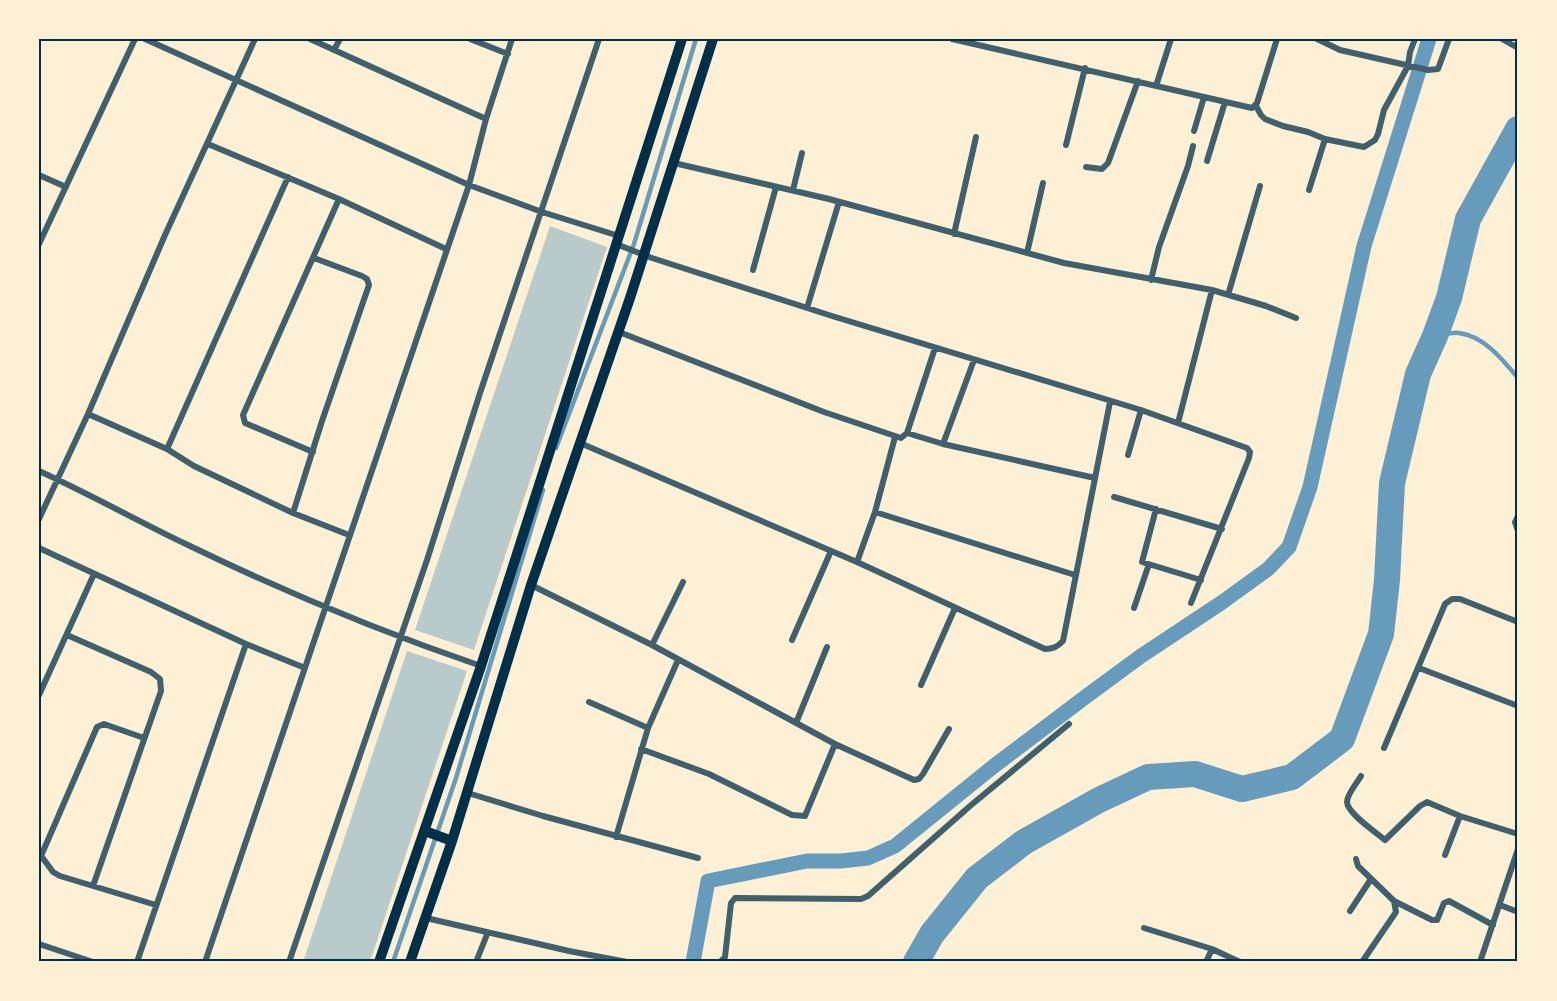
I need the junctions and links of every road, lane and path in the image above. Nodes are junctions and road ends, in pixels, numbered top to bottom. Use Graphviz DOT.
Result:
graph roads {
  1 [pos="135,39"];
  2 [pos="145,39"];
  3 [pos="255,39"];
  4 [pos="310,39"];
  5 [pos="340,39"];
  6 [pos="470,39"];
  7 [pos="512,39"];
  8 [pos="599,39"];
  9 [pos="682,39"];
  10 [pos="713,39"];
  11 [pos="952,39"];
  12 [pos="1171,39"];
  13 [pos="1277,39"];
  14 [pos="1317,39"];
  15 [pos="1414,39"];
  16 [pos="1449,39"];
  17 [pos="1502,39"];
  18 [pos="1518,48"];
  19 [pos="334,50"];
  20 [pos="508,54"];
  21 [pos="1411,66"];
  22 [pos="1085,68"];
  23 [pos="236,80"];
  24 [pos="1138,81"];
  25 [pos="1156,86"];
  26 [pos="1204,97"];
  27 [pos="1225,102"];
  28 [pos="1256,105"];
  29 [pos="486,119"];
  30 [pos="1194,131"];
  31 [pos="976,137"];
  32 [pos="1325,139"];
  33 [pos="208,144"];
  34 [pos="1066,145"];
  35 [pos="1192,146"];
  36 [pos="802,153"];
  37 [pos="1208,161"];
  38 [pos="674,163"];
  39 [pos="1086,167"];
  40 [pos="39,175"];
  41 [pos="288,177"];
  42 [pos="1043,183"];
  43 [pos="468,185"];
  44 [pos="1260,186"];
  45 [pos="66,187"];
  46 [pos="776,187"];
  47 [pos="793,190"];
  48 [pos="1310,190"];
  49 [pos="339,199"];
  50 [pos="839,202"];
  51 [pos="542,212"];
  52 [pos="954,234"];
  53 [pos="619,242"];
  54 [pos="39,244"];
  55 [pos="446,249"];
  56 [pos="640,253"];
  57 [pos="1027,253"];
  58 [pos="314,258"];
  59 [pos="753,270"];
  60 [pos="1151,280"];
  61 [pos="1212,291"];
  62 [pos="1228,295"];
  63 [pos="807,308"];
  64 [pos="1296,318"];
  65 [pos="619,332"];
  66 [pos="935,348"];
  67 [pos="974,360"];
  68 [pos="1110,402"];
  69 [pos="1141,410"];
  70 [pos="88,414"];
  71 [pos="1178,423"];
  72 [pos="907,432"];
  73 [pos="895,437"];
  74 [pos="580,443"];
  75 [pos="943,444"];
  76 [pos="167,449"];
  77 [pos="313,452"];
  78 [pos="1128,455"];
  79 [pos="39,471"];
  80 [pos="1095,478"];
  81 [pos="57,479"];
  82 [pos="1114,497"];
  83 [pos="1156,509"];
  84 [pos="875,512"];
  85 [pos="293,513"];
  86 [pos="1518,516"];
  87 [pos="39,519"];
  88 [pos="1222,529"];
  89 [pos="1518,531"];
  90 [pos="349,535"];
  91 [pos="39,548"];
  92 [pos="831,551"];
  93 [pos="857,562"];
  94 [pos="1149,564"];
  95 [pos="94,574"];
  96 [pos="1075,575"];
  97 [pos="1201,580"];
  98 [pos="683,582"];
  99 [pos="531,585"];
  100 [pos="1191,603"];
  101 [pos="326,607"];
  102 [pos="955,608"];
  103 [pos="1134,608"];
  104 [pos="1518,622"];
  105 [pos="67,634"];
  106 [pos="400,638"];
  107 [pos="792,640"];
  108 [pos="246,644"];
  109 [pos="652,645"];
  110 [pos="827,647"];
  111 [pos="678,660"];
  112 [pos="481,666"];
  113 [pos="305,668"];
  114 [pos="1419,668"];
  115 [pos="921,685"];
  116 [pos="39,694"];
  117 [pos="589,702"];
  118 [pos="1518,706"];
  119 [pos="796,723"];
  120 [pos="1069,724"];
  121 [pos="648,728"];
  122 [pos="949,729"];
  123 [pos="144,738"];
  124 [pos="835,744"];
  125 [pos="1384,748"];
  126 [pos="641,749"];
  127 [pos="1361,776"];
  128 [pos="468,793"];
  129 [pos="1460,816"];
  130 [pos="428,832"];
  131 [pos="1518,834"];
  132 [pos="616,837"];
  133 [pos="448,839"];
  134 [pos="1518,849"];
  135 [pos="40,854"];
  136 [pos="1445,855"];
  137 [pos="698,858"];
  138 [pos="1356,859"];
  139 [pos="1371,879"];
  140 [pos="93,886"];
  141 [pos="1394,901"];
  142 [pos="156,905"];
  143 [pos="1500,905"];
  144 [pos="1350,911"];
  145 [pos="1518,912"];
  146 [pos="426,918"];
  147 [pos="1493,925"];
  148 [pos="1144,928"];
  149 [pos="488,932"];
  150 [pos="39,944"];
  151 [pos="1212,949"];
  152 [pos="600,960"];
  153 [pos="93,962"];
  154 [pos="137,962"];
  155 [pos="206,962"];
  156 [pos="290,962"];
  157 [pos="379,962"];
  158 [pos="410,962"];
  159 [pos="476,962"];
  160 [pos="627,962"];
  161 [pos="720,962"];
  162 [pos="1206,962"];
  163 [pos="1240,962"];
  164 [pos="1362,962"];
  165 [pos="1480,962"];
  1 -- 45 [label="street"];
  2 -- 23 [label="street"];
  3 -- 23 [label="street"];
  4 -- 19 [label="street"];
  5 -- 19 [label="street"];
  6 -- 20 [label="street"];
  7 -- 20 [label="street"];
  8 -- 51 [label="street"];
  9 -- 53 [label="main road"];
  10 -- 38 [label="main road"];
  11 -- 22 [label="street"];
  12 -- 25 [label="street"];
  13 -- 28 [label="street"];
  14 -- 21 [label="street"];
  15 -- 21 [label="street"];
  16 -- 21 [label="street"];
  17 -- 18 [label="street"];
  19 -- 29 [label="street"];
  20 -- 29 [label="street"];
  21 -- 32 [label="street"];
  22 -- 24 [label="street"];
  22 -- 34 [label="street"];
  23 -- 33 [label="street"];
  23 -- 43 [label="street"];
  24 -- 25 [label="street"];
  24 -- 39 [label="street"];
  25 -- 26 [label="street"];
  26 -- 27 [label="street"];
  26 -- 30 [label="street"];
  27 -- 28 [label="street"];
  27 -- 37 [label="street"];
  28 -- 32 [label="street"];
  29 -- 43 [label="street"];
  31 -- 52 [label="street"];
  32 -- 48 [label="street"];
  33 -- 41 [label="street"];
  33 -- 70 [label="street"];
  35 -- 60 [label="street"];
  36 -- 47 [label="street"];
  38 -- 46 [label="street"];
  38 -- 56 [label="main road"];
  40 -- 45 [label="street"];
  41 -- 49 [label="street"];
  41 -- 76 [label="street"];
  42 -- 57 [label="street"];
  43 -- 51 [label="street"];
  43 -- 55 [label="street"];
  44 -- 62 [label="street"];
  45 -- 54 [label="street"];
  46 -- 47 [label="street"];
  46 -- 59 [label="street"];
  47 -- 50 [label="street"];
  49 -- 55 [label="street"];
  49 -- 58 [label="street"];
  50 -- 52 [label="street"];
  50 -- 63 [label="street"];
  51 -- 53 [label="street"];
  51 -- 106 [label="street"];
  52 -- 57 [label="street"];
  53 -- 56 [label="street"];
  53 -- 112 [label="main road"];
  55 -- 90 [label="street"];
  56 -- 63 [label="street"];
  56 -- 65 [label="main road"];
  57 -- 60 [label="street"];
  58 -- 77 [label="street"];
  58 -- 77 [label="street"];
  60 -- 61 [label="street"];
  61 -- 62 [label="street"];
  61 -- 71 [label="street"];
  62 -- 64 [label="street"];
  63 -- 66 [label="street"];
  65 -- 73 [label="street"];
  65 -- 74 [label="main road"];
  66 -- 67 [label="street"];
  66 -- 72 [label="street"];
  67 -- 68 [label="street"];
  67 -- 75 [label="street"];
  68 -- 69 [label="street"];
  68 -- 80 [label="street"];
  69 -- 71 [label="street"];
  69 -- 78 [label="street"];
  70 -- 76 [label="street"];
  70 -- 81 [label="street"];
  71 -- 88 [label="street"];
  72 -- 73 [label="street"];
  72 -- 75 [label="street"];
  73 -- 84 [label="street"];
  74 -- 92 [label="street"];
  74 -- 99 [label="main road"];
  75 -- 80 [label="street"];
  76 -- 85 [label="street"];
  77 -- 85 [label="street"];
  79 -- 81 [label="street"];
  80 -- 96 [label="street"];
  81 -- 87 [label="street"];
  81 -- 101 [label="street"];
  82 -- 83 [label="street"];
  83 -- 88 [label="street"];
  83 -- 94 [label="street"];
  84 -- 93 [label="street"];
  84 -- 96 [label="street"];
  85 -- 90 [label="street"];
  86 -- 89 [label="street"];
  88 -- 97 [label="street"];
  90 -- 101 [label="street"];
  91 -- 95 [label="street"];
  92 -- 93 [label="street"];
  92 -- 107 [label="street"];
  93 -- 102 [label="street"];
  94 -- 97 [label="street"];
  94 -- 103 [label="street"];
  95 -- 105 [label="street"];
  95 -- 108 [label="street"];
  96 -- 102 [label="street"];
  97 -- 100 [label="street"];
  98 -- 109 [label="street"];
  99 -- 109 [label="street"];
  99 -- 128 [label="main road"];
  101 -- 106 [label="street"];
  101 -- 113 [label="street"];
  102 -- 115 [label="street"];
  104 -- 114 [label="street"];
  105 -- 116 [label="street"];
  105 -- 123 [label="street"];
  106 -- 112 [label="street"];
  106 -- 156 [label="street"];
  108 -- 113 [label="street"];
  108 -- 142 [label="street"];
  109 -- 111 [label="street"];
  110 -- 119 [label="street"];
  111 -- 119 [label="street"];
  111 -- 121 [label="street"];
  112 -- 130 [label="main road"];
  113 -- 155 [label="street"];
  114 -- 118 [label="street"];
  114 -- 125 [label="street"];
  117 -- 121 [label="street"];
  119 -- 124 [label="street"];
  120 -- 161 [label="street"];
  121 -- 126 [label="street"];
  122 -- 124 [label="street"];
  123 -- 135 [label="street"];
  123 -- 140 [label="street"];
  124 -- 126 [label="street"];
  126 -- 132 [label="street"];
  127 -- 129 [label="street"];
  128 -- 132 [label="street"];
  128 -- 133 [label="main road"];
  129 -- 131 [label="street"];
  129 -- 136 [label="street"];
  130 -- 133 [label="main road"];
  130 -- 157 [label="main road"];
  132 -- 137 [label="street"];
  133 -- 146 [label="main road"];
  134 -- 143 [label="street"];
  135 -- 140 [label="street"];
  138 -- 139 [label="street"];
  139 -- 141 [label="street"];
  139 -- 144 [label="street"];
  140 -- 142 [label="street"];
  141 -- 147 [label="street"];
  141 -- 164 [label="street"];
  142 -- 154 [label="street"];
  143 -- 145 [label="street"];
  143 -- 147 [label="street"];
  146 -- 149 [label="street"];
  146 -- 158 [label="main road"];
  147 -- 165 [label="street"];
  148 -- 151 [label="street"];
  149 -- 152 [label="street"];
  149 -- 159 [label="street"];
  150 -- 153 [label="street"];
  151 -- 162 [label="street"];
  151 -- 163 [label="street"];
  152 -- 160 [label="street"];
}
